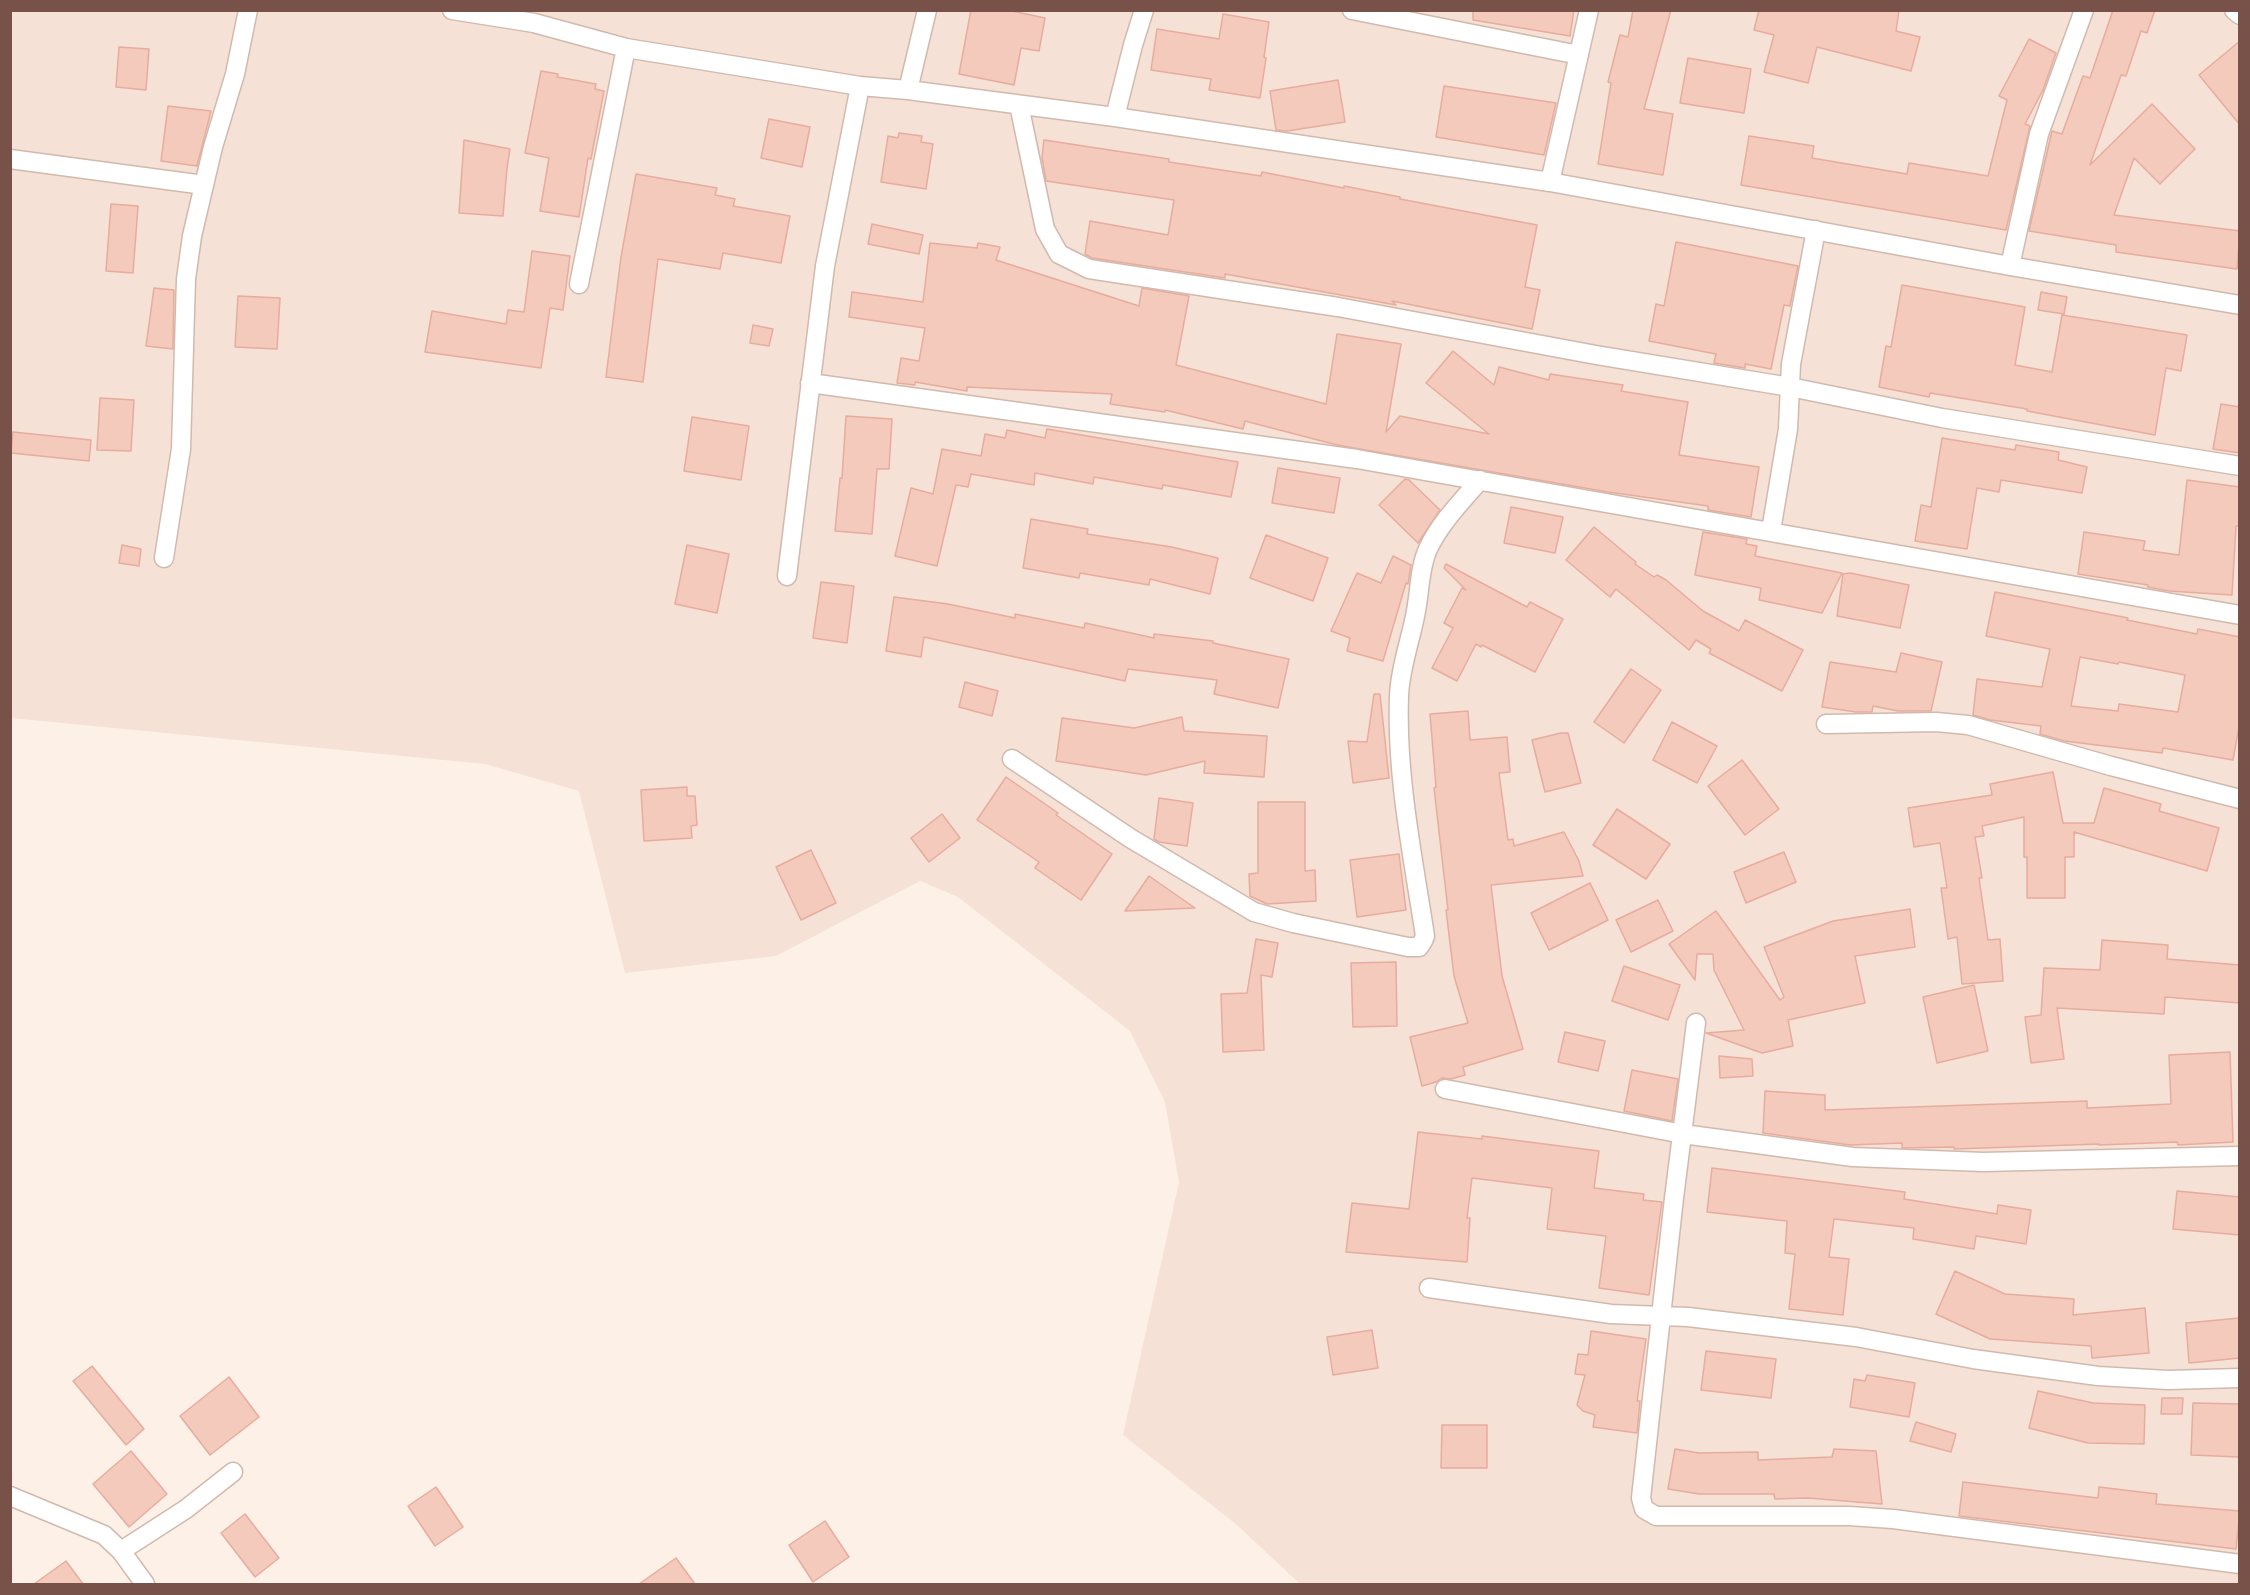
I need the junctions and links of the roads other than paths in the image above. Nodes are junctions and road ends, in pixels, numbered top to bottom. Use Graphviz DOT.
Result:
graph roads {
  1 [pos="248,10"];
  2 [pos="452,10"];
  3 [pos="927,10"];
  4 [pos="1144,10"];
  5 [pos="1352,10"];
  6 [pos="1589,10"];
  7 [pos="2084,10"];
  8 [pos="2234,10"];
  9 [pos="2240,15"];
  10 [pos="626,48"];
  11 [pos="1579,55"];
  12 [pos="860,86"];
  13 [pos="908,90"];
  14 [pos="1019,105"];
  15 [pos="1115,117"];
  16 [pos="10,159"];
  17 [pos="1550,182"];
  18 [pos="204,185"];
  19 [pos="1816,230"];
  20 [pos="2010,266"];
  21 [pos="579,284"];
  22 [pos="2240,305"];
  23 [pos="810,383"];
  24 [pos="1790,387"];
  25 [pos="2240,466"];
  26 [pos="1480,480"];
  27 [pos="1771,531"];
  28 [pos="164,558"];
  29 [pos="786,576"];
  30 [pos="2240,615"];
  31 [pos="1826,724"];
  32 [pos="1012,759"];
  33 [pos="2240,799"];
  34 [pos="1696,1023"];
  35 [pos="1445,1089"];
  36 [pos="1683,1134"];
  37 [pos="2240,1156"];
  38 [pos="1429,1288"];
  39 [pos="1662,1317"];
  40 [pos="2240,1378"];
  41 [pos="233,1472"];
  42 [pos="10,1496"];
  43 [pos="121,1551"];
  44 [pos="2240,1564"];
  45 [pos="145,1584"];
  1 -- 18 [label="street"];
  2 -- 10 [label="street"];
  3 -- 13 [label="street"];
  4 -- 15 [label="street"];
  5 -- 11 [label="street"];
  6 -- 11 [label="street"];
  7 -- 20 [label="street"];
  8 -- 9 [label="street"];
  10 -- 12 [label="street"];
  10 -- 21 [label="street"];
  11 -- 17 [label="street"];
  12 -- 13 [label="street"];
  12 -- 23 [label="street"];
  13 -- 14 [label="street"];
  14 -- 15 [label="street"];
  14 -- 24 [label="street"];
  15 -- 17 [label="street"];
  16 -- 18 [label="street"];
  17 -- 19 [label="street"];
  18 -- 28 [label="street"];
  19 -- 20 [label="street"];
  19 -- 24 [label="street"];
  20 -- 22 [label="street"];
  23 -- 26 [label="street"];
  23 -- 29 [label="street"];
  24 -- 25 [label="street"];
  24 -- 27 [label="street"];
  26 -- 27 [label="street"];
  26 -- 32 [label="street"];
  27 -- 30 [label="street"];
  31 -- 33 [label="street"];
  34 -- 36 [label="street"];
  35 -- 36 [label="street"];
  36 -- 37 [label="street"];
  36 -- 39 [label="street"];
  38 -- 39 [label="street"];
  39 -- 40 [label="street"];
  39 -- 44 [label="street"];
  41 -- 43 [label="street"];
  42 -- 43 [label="street"];
  43 -- 45 [label="street"];
}
